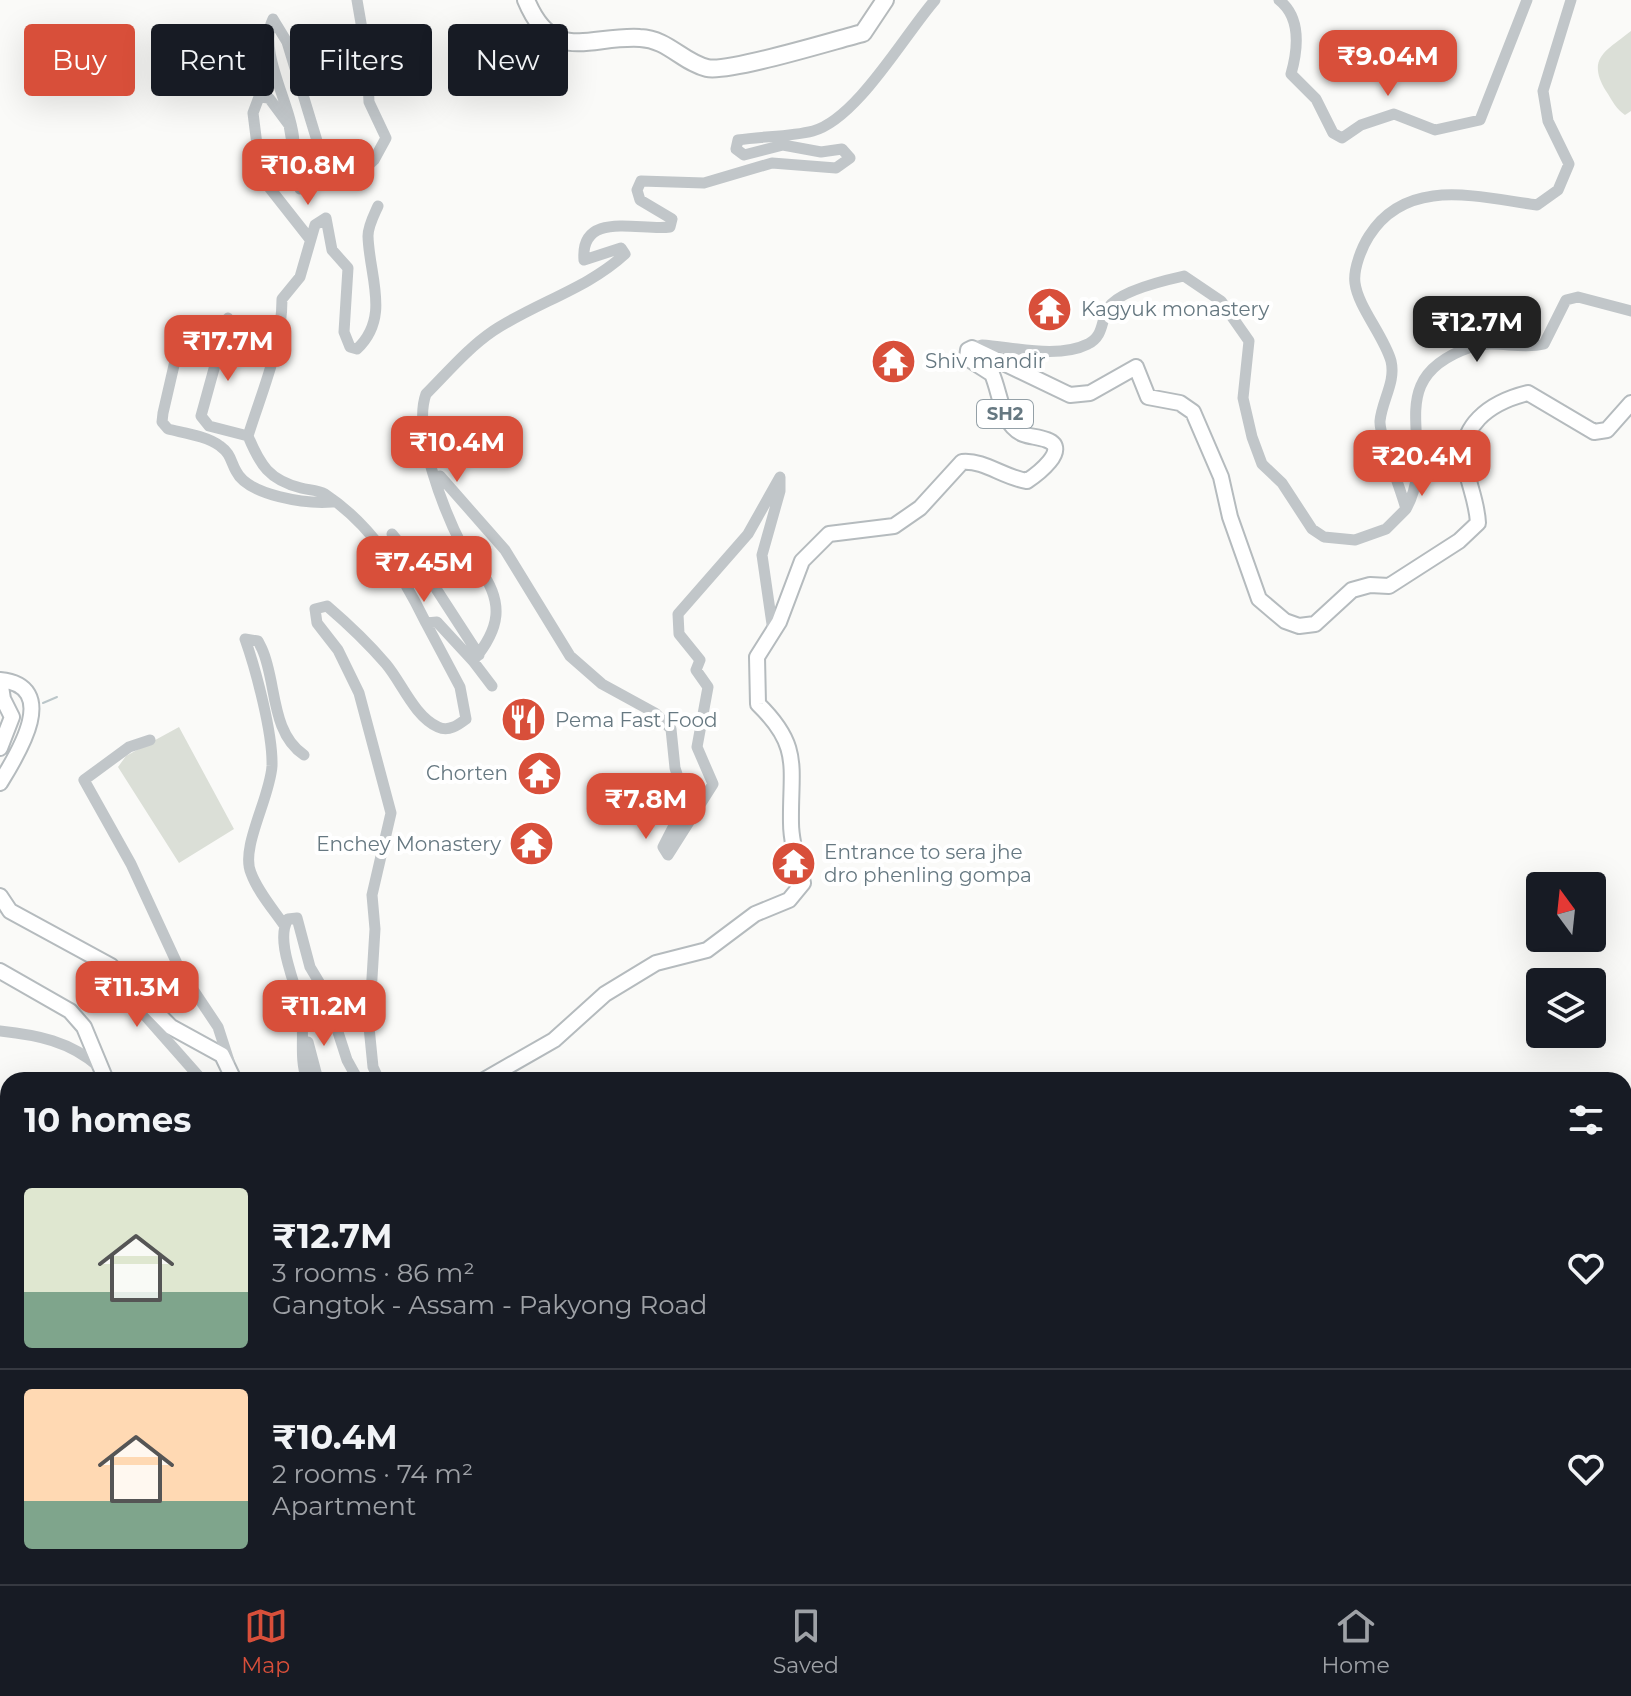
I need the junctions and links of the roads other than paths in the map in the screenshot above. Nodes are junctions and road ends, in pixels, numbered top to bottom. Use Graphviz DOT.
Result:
graph roads {
  1 [pos="357,0"];
  2 [pos="526,0"];
  3 [pos="885,0"];
  4 [pos="935,0"];
  5 [pos="1279,0"];
  6 [pos="1527,0"];
  7 [pos="1571,0"];
  8 [pos="294,142"];
  9 [pos="300,189"];
  10 [pos="378,206"];
  11 [pos="309,238"];
  12 [pos="1631,311"];
  13 [pos="228,318"];
  14 [pos="184,322"];
  15 [pos="972,348"];
  16 [pos="1631,403"];
  17 [pos="248,436"];
  18 [pos="426,456"];
  19 [pos="332,502"];
  20 [pos="1406,509"];
  21 [pos="392,534"];
  22 [pos="426,623"];
  23 [pos="773,631"];
  24 [pos="476,658"];
  25 [pos="0,680"];
  26 [pos="492,686"];
  27 [pos="150,740"];
  28 [pos="0,748"];
  29 [pos="304,755"];
  30 [pos="0,783"];
  31 [pos="0,896"];
  32 [pos="284,925"];
  33 [pos="111,966"];
  34 [pos="0,971"];
  35 [pos="305,1026"];
  36 [pos="0,1031"];
  37 [pos="101,1072"];
  38 [pos="103,1072"];
  39 [pos="195,1072"];
  40 [pos="231,1072"];
  41 [pos="232,1072"];
  42 [pos="304,1072"];
  43 [pos="316,1072"];
  44 [pos="354,1072"];
  45 [pos="375,1072"];
  46 [pos="493,1072"];
  1 -- 8 [label="street"];
  2 -- 3 [label="highway"];
  4 -- 18 [label="street"];
  5 -- 6 [label="street"];
  7 -- 20 [label="street"];
  8 -- 9 [label="street"];
  8 -- 11 [label="street"];
  10 -- 11 [label="street"];
  11 -- 17 [label="street"];
  12 -- 20 [label="street"];
  13 -- 17 [label="street"];
  14 -- 19 [label="street"];
  15 -- 16 [label="main road, SH2"];
  15 -- 20 [label="street"];
  15 -- 23 [label="main road, SH2"];
  17 -- 19 [label="street"];
  18 -- 23 [label="street"];
  18 -- 24 [label="street"];
  19 -- 22 [label="street"];
  21 -- 24 [label="street"];
  22 -- 24 [label="street"];
  22 -- 45 [label="street"];
  23 -- 46 [label="main road, SH2"];
  24 -- 26 [label="street"];
  25 -- 28 [label="main road"];
  25 -- 30 [label="main road"];
  27 -- 41 [label="street"];
  29 -- 32 [label="street"];
  31 -- 33 [label="main road"];
  32 -- 35 [label="street"];
  32 -- 44 [label="street"];
  33 -- 39 [label="street"];
  33 -- 40 [label="main road"];
  34 -- 38 [label="main road"];
  35 -- 42 [label="street"];
  35 -- 43 [label="street"];
  36 -- 37 [label="street"];
}
